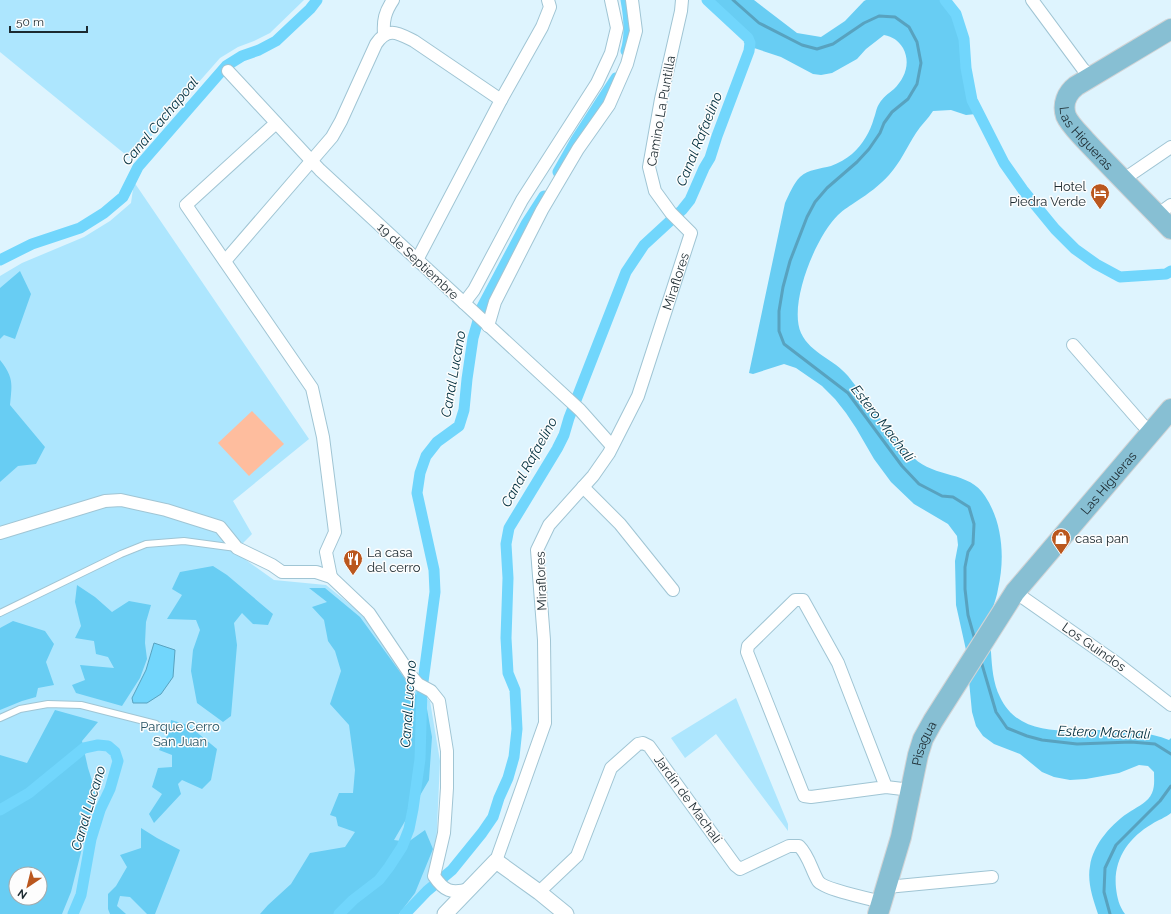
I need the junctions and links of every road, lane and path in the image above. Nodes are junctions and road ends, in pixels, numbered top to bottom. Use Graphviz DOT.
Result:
graph roads {
  1 [pos="393,0"];
  2 [pos="548,0"];
  3 [pos="611,0"];
  4 [pos="632,0"];
  5 [pos="682,0"];
  6 [pos="1032,0"];
  7 [pos="1171,29"];
  8 [pos="384,34"];
  9 [pos="228,71"];
  10 [pos="1092,77"];
  11 [pos="502,100"];
  12 [pos="276,124"];
  13 [pos="1171,147"];
  14 [pos="311,161"];
  15 [pos="1124,179"];
  16 [pos="1164,210"];
  17 [pos="1171,229"];
  18 [pos="691,233"];
  19 [pos="417,260"];
  20 [pos="225,261"];
  21 [pos="464,303"];
  22 [pos="486,324"];
  23 [pos="1073,345"];
  24 [pos="1171,409"];
  25 [pos="1152,432"];
  26 [pos="612,446"];
  27 [pos="583,487"];
  28 [pos="0,533"];
  29 [pos="237,548"];
  30 [pos="331,576"];
  31 [pos="673,590"];
  32 [pos="1015,592"];
  33 [pos="0,613"];
  34 [pos="1171,705"];
  35 [pos="0,718"];
  36 [pos="156,724"];
  37 [pos="886,788"];
  38 [pos="911,790"];
  39 [pos="496,861"];
  40 [pos="992,877"];
  41 [pos="469,889"];
  42 [pos="540,892"];
  43 [pos="882,901"];
  44 [pos="445,914"];
  45 [pos="566,914"];
  1 -- 8 [label="street"];
  2 -- 11 [label="street"];
  3 -- 21 [label="street"];
  4 -- 22 [label="street"];
  5 -- 18 [label="street, Camino La Puntilla"];
  6 -- 10 [label="street"];
  7 -- 10 [label="main road, Las Higueras"];
  8 -- 11 [label="street"];
  8 -- 14 [label="street"];
  9 -- 12 [label="street, 19 de Septiembre"];
  10 -- 15 [label="main road, Las Higueras"];
  11 -- 19 [label="street"];
  12 -- 14 [label="street, 19 de Septiembre"];
  12 -- 20 [label="street"];
  13 -- 15 [label="street"];
  14 -- 19 [label="street, 19 de Septiembre"];
  14 -- 20 [label="street"];
  15 -- 16 [label="main road, Las Higueras"];
  16 -- 17 [label="main road, Las Higueras"];
  18 -- 26 [label="street, Miraflores"];
  19 -- 21 [label="street, 19 de Septiembre"];
  20 -- 30 [label="street"];
  21 -- 22 [label="street, 19 de Septiembre"];
  22 -- 26 [label="street, 19 de Septiembre"];
  23 -- 25 [label="street"];
  24 -- 25 [label="main road, Las Higueras"];
  25 -- 32 [label="main road, Las Higueras"];
  26 -- 27 [label="street, Miraflores"];
  27 -- 31 [label="street"];
  27 -- 39 [label="street, Miraflores"];
  28 -- 29 [label="street"];
  29 -- 30 [label="street"];
  29 -- 33 [label="lane"];
  30 -- 41 [label="street"];
  32 -- 34 [label="street, Los Guindos"];
  32 -- 38 [label="main road, Pisagua"];
  35 -- 36 [label="lane"];
  37 -- 37 [label="street"];
  37 -- 38 [label="street"];
  38 -- 43 [label="main road, Pisagua"];
  39 -- 41 [label="street, Miraflores"];
  39 -- 42 [label="street"];
  40 -- 43 [label="street"];
  41 -- 44 [label="street, Miraflores"];
  42 -- 43 [label="street, Jardín de Machalí"];
  42 -- 45 [label="street"];
}
